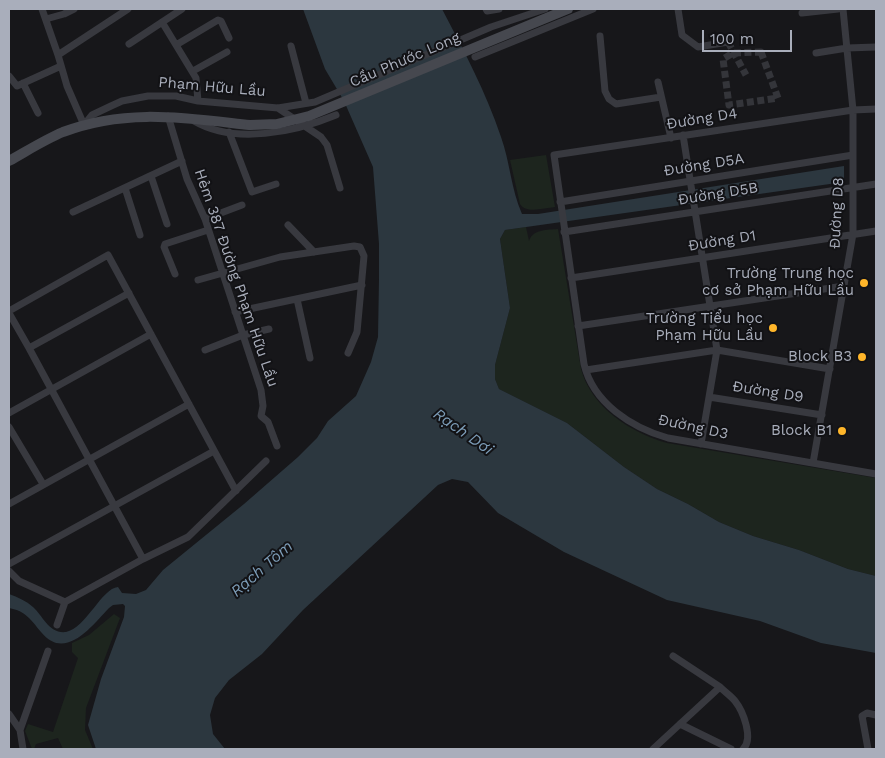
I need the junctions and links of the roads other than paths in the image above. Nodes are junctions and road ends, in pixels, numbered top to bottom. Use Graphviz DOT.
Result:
graph roads {
  1 [pos="42,9"];
  2 [pos="74,9"];
  3 [pos="128,9"];
  4 [pos="182,9"];
  5 [pos="486,9"];
  6 [pos="499,9"];
  7 [pos="546,9"];
  8 [pos="568,9"];
  9 [pos="593,9"];
  10 [pos="678,9"];
  11 [pos="838,9"];
  12 [pos="843,9"];
  13 [pos="530,12"];
  14 [pos="802,13"];
  15 [pos="46,19"];
  16 [pos="162,22"];
  17 [pos="492,26"];
  18 [pos="600,36"];
  19 [pos="229,38"];
  20 [pos="728,42"];
  21 [pos="129,44"];
  22 [pos="176,45"];
  23 [pos="503,45"];
  24 [pos="291,46"];
  25 [pos="876,47"];
  26 [pos="847,48"];
  27 [pos="227,52"];
  28 [pos="816,53"];
  29 [pos="58,55"];
  30 [pos="475,57"];
  31 [pos="61,66"];
  32 [pos="193,71"];
  33 [pos="9,76"];
  34 [pos="658,82"];
  35 [pos="23,83"];
  36 [pos="661,97"];
  37 [pos="198,101"];
  38 [pos="315,102"];
  39 [pos="306,103"];
  40 [pos="278,108"];
  41 [pos="876,109"];
  42 [pos="853,110"];
  43 [pos="38,113"];
  44 [pos="336,115"];
  45 [pos="168,116"];
  46 [pos="190,119"];
  47 [pos="84,125"];
  48 [pos="250,125"];
  49 [pos="305,126"];
  50 [pos="229,132"];
  51 [pos="683,135"];
  52 [pos="671,138"];
  53 [pos="853,155"];
  54 [pos="182,161"];
  55 [pos="9,162"];
  56 [pos="152,176"];
  57 [pos="276,184"];
  58 [pos="876,184"];
  59 [pos="691,185"];
  60 [pos="852,187"];
  61 [pos="125,188"];
  62 [pos="340,188"];
  63 [pos="242,205"];
  64 [pos="560,205"];
  65 [pos="695,210"];
  66 [pos="73,212"];
  67 [pos="205,219"];
  68 [pos="167,224"];
  69 [pos="288,225"];
  70 [pos="564,229"];
  71 [pos="208,230"];
  72 [pos="876,231"];
  73 [pos="853,234"];
  74 [pos="140,235"];
  75 [pos="314,252"];
  76 [pos="702,258"];
  77 [pos="222,272"];
  78 [pos="175,274"];
  79 [pos="571,278"];
  80 [pos="198,280"];
  81 [pos="362,285"];
  82 [pos="844,286"];
  83 [pos="128,294"];
  84 [pos="297,299"];
  85 [pos="710,306"];
  86 [pos="9,312"];
  87 [pos="235,312"];
  88 [pos="578,326"];
  89 [pos="269,329"];
  90 [pos="151,334"];
  91 [pos="243,335"];
  92 [pos="29,348"];
  93 [pos="205,350"];
  94 [pos="717,350"];
  95 [pos="348,353"];
  96 [pos="310,358"];
  97 [pos="830,368"];
  98 [pos="586,370"];
  99 [pos="50,390"];
  100 [pos="709,397"];
  101 [pos="189,404"];
  102 [pos="9,412"];
  103 [pos="822,415"];
  104 [pos="9,427"];
  105 [pos="700,444"];
  106 [pos="277,446"];
  107 [pos="214,451"];
  108 [pos="88,459"];
  109 [pos="266,461"];
  110 [pos="813,463"];
  111 [pos="876,474"];
  112 [pos="43,484"];
  113 [pos="236,491"];
  114 [pos="9,504"];
  115 [pos="114,506"];
  116 [pos="143,559"];
  117 [pos="9,564"];
  118 [pos="9,571"];
  119 [pos="65,602"];
  120 [pos="57,625"];
  121 [pos="48,651"];
  122 [pos="673,656"];
  123 [pos="720,687"];
  124 [pos="9,714"];
  125 [pos="876,715"];
  126 [pos="680,724"];
  127 [pos="20,730"];
  128 [pos="23,749"];
  129 [pos="653,749"];
  130 [pos="731,749"];
  131 [pos="743,749"];
  132 [pos="868,749"];
  1 -- 15 [label="street"];
  2 -- 15 [label="street"];
  3 -- 29 [label="street"];
  4 -- 16 [label="street"];
  5 -- 6 [label="street"];
  7 -- 13 [label="street"];
  8 -- 48 [label="main road, Cầu Phước Long, bridge"];
  9 -- 23 [label="street"];
  10 -- 20 [label="street"];
  11 -- 14 [label="street"];
  12 -- 26 [label="street, Đường D8"];
  13 -- 17 [label="street"];
  15 -- 29 [label="street"];
  16 -- 21 [label="street"];
  16 -- 22 [label="street"];
  17 -- 23 [label="street"];
  17 -- 38 [label="street, Cầu Phước Long"];
  18 -- 36 [label="street"];
  19 -- 22 [label="street"];
  22 -- 32 [label="street"];
  23 -- 30 [label="street"];
  24 -- 39 [label="street"];
  25 -- 26 [label="street"];
  26 -- 28 [label="street"];
  26 -- 42 [label="street, Đường D8"];
  27 -- 32 [label="street"];
  29 -- 31 [label="street"];
  31 -- 35 [label="street"];
  31 -- 47 [label="street"];
  32 -- 37 [label="street"];
  33 -- 35 [label="street"];
  34 -- 36 [label="street"];
  35 -- 43 [label="street"];
  36 -- 52 [label="street"];
  37 -- 40 [label="street, Phạm Hữu Lầu"];
  37 -- 47 [label="street, Phạm Hữu Lầu"];
  38 -- 39 [label="street, Phạm Hữu Lầu"];
  39 -- 40 [label="street, Phạm Hữu Lầu"];
  40 -- 49 [label="street"];
  41 -- 42 [label="street, Đường D4"];
  42 -- 51 [label="street, Đường D4"];
  42 -- 53 [label="street, Đường D8"];
  44 -- 49 [label="street, Phạm Hữu Lầu"];
  45 -- 46 [label="main road, Phạm Hữu Lầu"];
  45 -- 47 [label="main road, Phạm Hữu Lầu"];
  45 -- 54 [label="street, Hẻm 387 Đường Phạm Hữu Lầu"];
  46 -- 48 [label="main road, Phạm Hữu Lầu"];
  46 -- 50 [label="street, Phạm Hữu Lầu"];
  47 -- 55 [label="main road, Phạm Hữu Lầu"];
  49 -- 50 [label="street, Phạm Hữu Lầu"];
  49 -- 62 [label="street"];
  50 -- 57 [label="street"];
  51 -- 52 [label="street, Đường D4"];
  51 -- 59 [label="street"];
  52 -- 64 [label="street, Đường D4"];
  53 -- 59 [label="street, Đường D5A"];
  53 -- 60 [label="street, Đường D8"];
  54 -- 56 [label="street"];
  54 -- 67 [label="street, Hẻm 387 Đường Phạm Hữu Lầu"];
  56 -- 61 [label="street"];
  56 -- 68 [label="street"];
  58 -- 60 [label="street, Đường D5B"];
  59 -- 64 [label="street, Đường D5A"];
  59 -- 65 [label="street"];
  60 -- 65 [label="street, Đường D5B"];
  60 -- 73 [label="street, Đường D8"];
  61 -- 66 [label="street"];
  61 -- 74 [label="street"];
  63 -- 67 [label="street"];
  64 -- 70 [label="street, Đường D3"];
  65 -- 70 [label="street, Đường D5B"];
  65 -- 76 [label="street"];
  67 -- 71 [label="street, Hẻm 387 Đường Phạm Hữu Lầu"];
  69 -- 75 [label="street"];
  70 -- 79 [label="street, Đường D3"];
  71 -- 77 [label="street, Hẻm 387 Đường Phạm Hữu Lầu"];
  71 -- 78 [label="street"];
  72 -- 73 [label="street, Đường D1"];
  73 -- 76 [label="street, Đường D1"];
  73 -- 82 [label="street, Đường D8"];
  75 -- 77 [label="street"];
  75 -- 81 [label="street"];
  76 -- 79 [label="street, Đường D1"];
  76 -- 85 [label="street"];
  77 -- 80 [label="street"];
  77 -- 87 [label="street, Hẻm 387 Đường Phạm Hữu Lầu"];
  79 -- 88 [label="street, Đường D3"];
  81 -- 84 [label="street"];
  81 -- 95 [label="street"];
  82 -- 85 [label="street"];
  82 -- 97 [label="street, Đường D8"];
  83 -- 86 [label="street"];
  83 -- 90 [label="street"];
  83 -- 92 [label="street"];
  84 -- 87 [label="street"];
  84 -- 96 [label="street"];
  85 -- 88 [label="street"];
  85 -- 94 [label="street"];
  86 -- 92 [label="street"];
  87 -- 91 [label="street, Hẻm 387 Đường Phạm Hữu Lầu"];
  88 -- 98 [label="street, Đường D3"];
  89 -- 91 [label="street"];
  90 -- 99 [label="street"];
  90 -- 101 [label="street"];
  91 -- 93 [label="street"];
  91 -- 106 [label="street, Hẻm 387 Đường Phạm Hữu Lầu"];
  92 -- 99 [label="street"];
  94 -- 97 [label="street"];
  94 -- 98 [label="street"];
  94 -- 100 [label="street"];
  97 -- 103 [label="street, Đường D8"];
  98 -- 105 [label="street, Đường D3"];
  99 -- 102 [label="street"];
  99 -- 108 [label="street"];
  100 -- 103 [label="street, Đường D9"];
  100 -- 105 [label="street"];
  101 -- 107 [label="street"];
  101 -- 108 [label="street"];
  103 -- 110 [label="street, Đường D8"];
  104 -- 112 [label="street"];
  105 -- 110 [label="street, Đường D3"];
  107 -- 113 [label="street"];
  107 -- 115 [label="street"];
  108 -- 112 [label="street"];
  108 -- 115 [label="street"];
  109 -- 113 [label="street"];
  110 -- 111 [label="street, Đường D3"];
  112 -- 114 [label="street"];
  113 -- 116 [label="street"];
  115 -- 116 [label="street"];
  115 -- 117 [label="street"];
  116 -- 119 [label="street"];
  118 -- 119 [label="street"];
  119 -- 120 [label="street"];
  121 -- 127 [label="street"];
  122 -- 123 [label="street"];
  123 -- 126 [label="street"];
  123 -- 131 [label="street"];
  124 -- 127 [label="street"];
  125 -- 132 [label="street"];
  126 -- 129 [label="street"];
  126 -- 130 [label="street"];
  127 -- 128 [label="street"];
}
